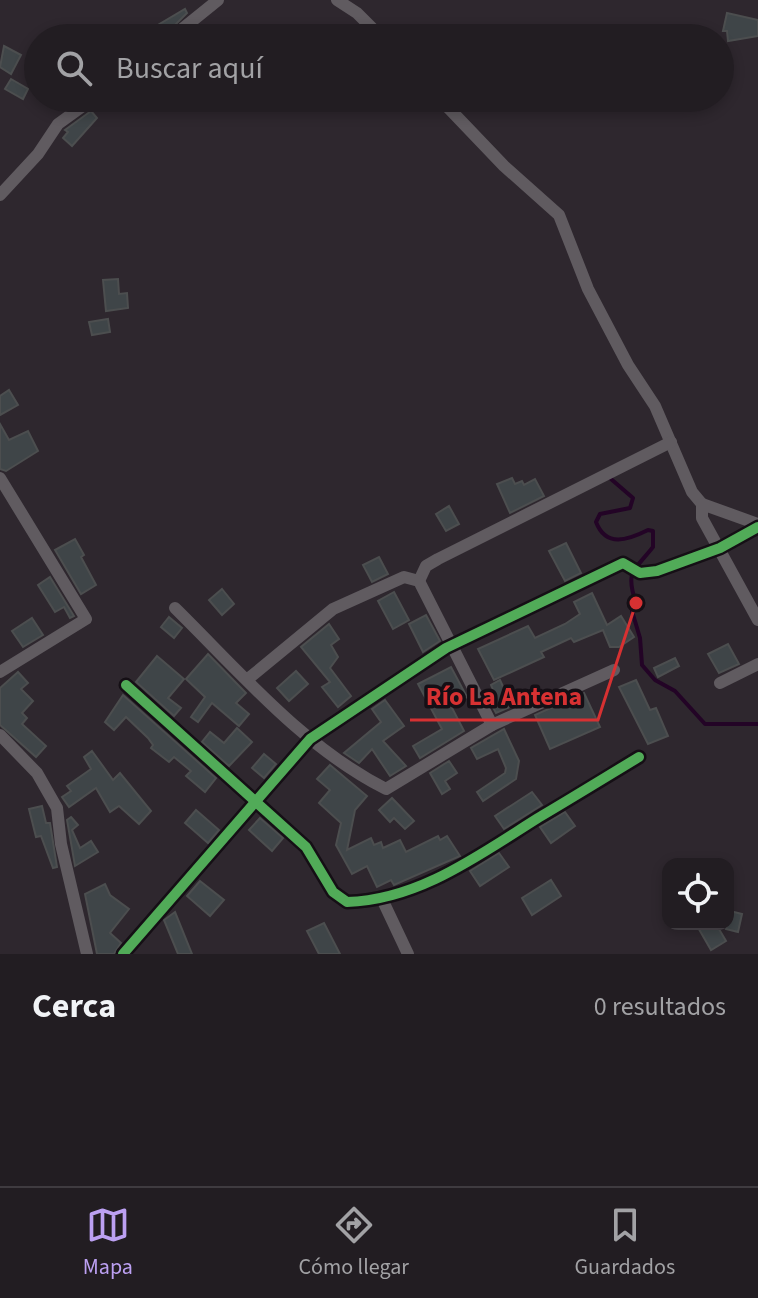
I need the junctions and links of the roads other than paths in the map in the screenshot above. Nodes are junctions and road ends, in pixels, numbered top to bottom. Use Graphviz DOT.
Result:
graph roads {
  1 [pos="218,0"];
  2 [pos="337,0"];
  3 [pos="188,24"];
  4 [pos="368,24"];
  5 [pos="75,112"];
  6 [pos="452,112"];
  7 [pos="0,195"];
  8 [pos="671,442"];
  9 [pos="0,478"];
  10 [pos="702,504"];
  11 [pos="757,525"];
  12 [pos="720,548"];
  13 [pos="419,581"];
  14 [pos="175,608"];
  15 [pos="758,620"];
  16 [pos="453,645"];
  17 [pos="758,664"];
  18 [pos="614,670"];
  19 [pos="0,672"];
  20 [pos="248,679"];
  21 [pos="720,683"];
  22 [pos="126,685"];
  23 [pos="492,725"];
  24 [pos="0,735"];
  25 [pos="310,739"];
  26 [pos="639,757"];
  27 [pos="255,802"];
  28 [pos="382,899"];
  29 [pos="87,954"];
  30 [pos="123,954"];
  31 [pos="408,954"];
  1 -- 3 [label="street"];
  2 -- 4 [label="street"];
  5 -- 7 [label="street"];
  6 -- 8 [label="street"];
  8 -- 10 [label="street"];
  8 -- 13 [label="street"];
  9 -- 19 [label="street"];
  10 -- 11 [label="street"];
  10 -- 12 [label="street"];
  11 -- 12 [label="street"];
  12 -- 15 [label="street"];
  12 -- 16 [label="street"];
  13 -- 16 [label="street"];
  13 -- 20 [label="street"];
  14 -- 20 [label="street"];
  16 -- 23 [label="street"];
  16 -- 25 [label="street"];
  17 -- 21 [label="street"];
  18 -- 23 [label="street"];
  20 -- 25 [label="street"];
  22 -- 27 [label="street"];
  23 -- 25 [label="street"];
  24 -- 29 [label="street"];
  25 -- 27 [label="street"];
  26 -- 28 [label="street"];
  27 -- 28 [label="street"];
  27 -- 30 [label="street"];
  28 -- 31 [label="street"];
}
